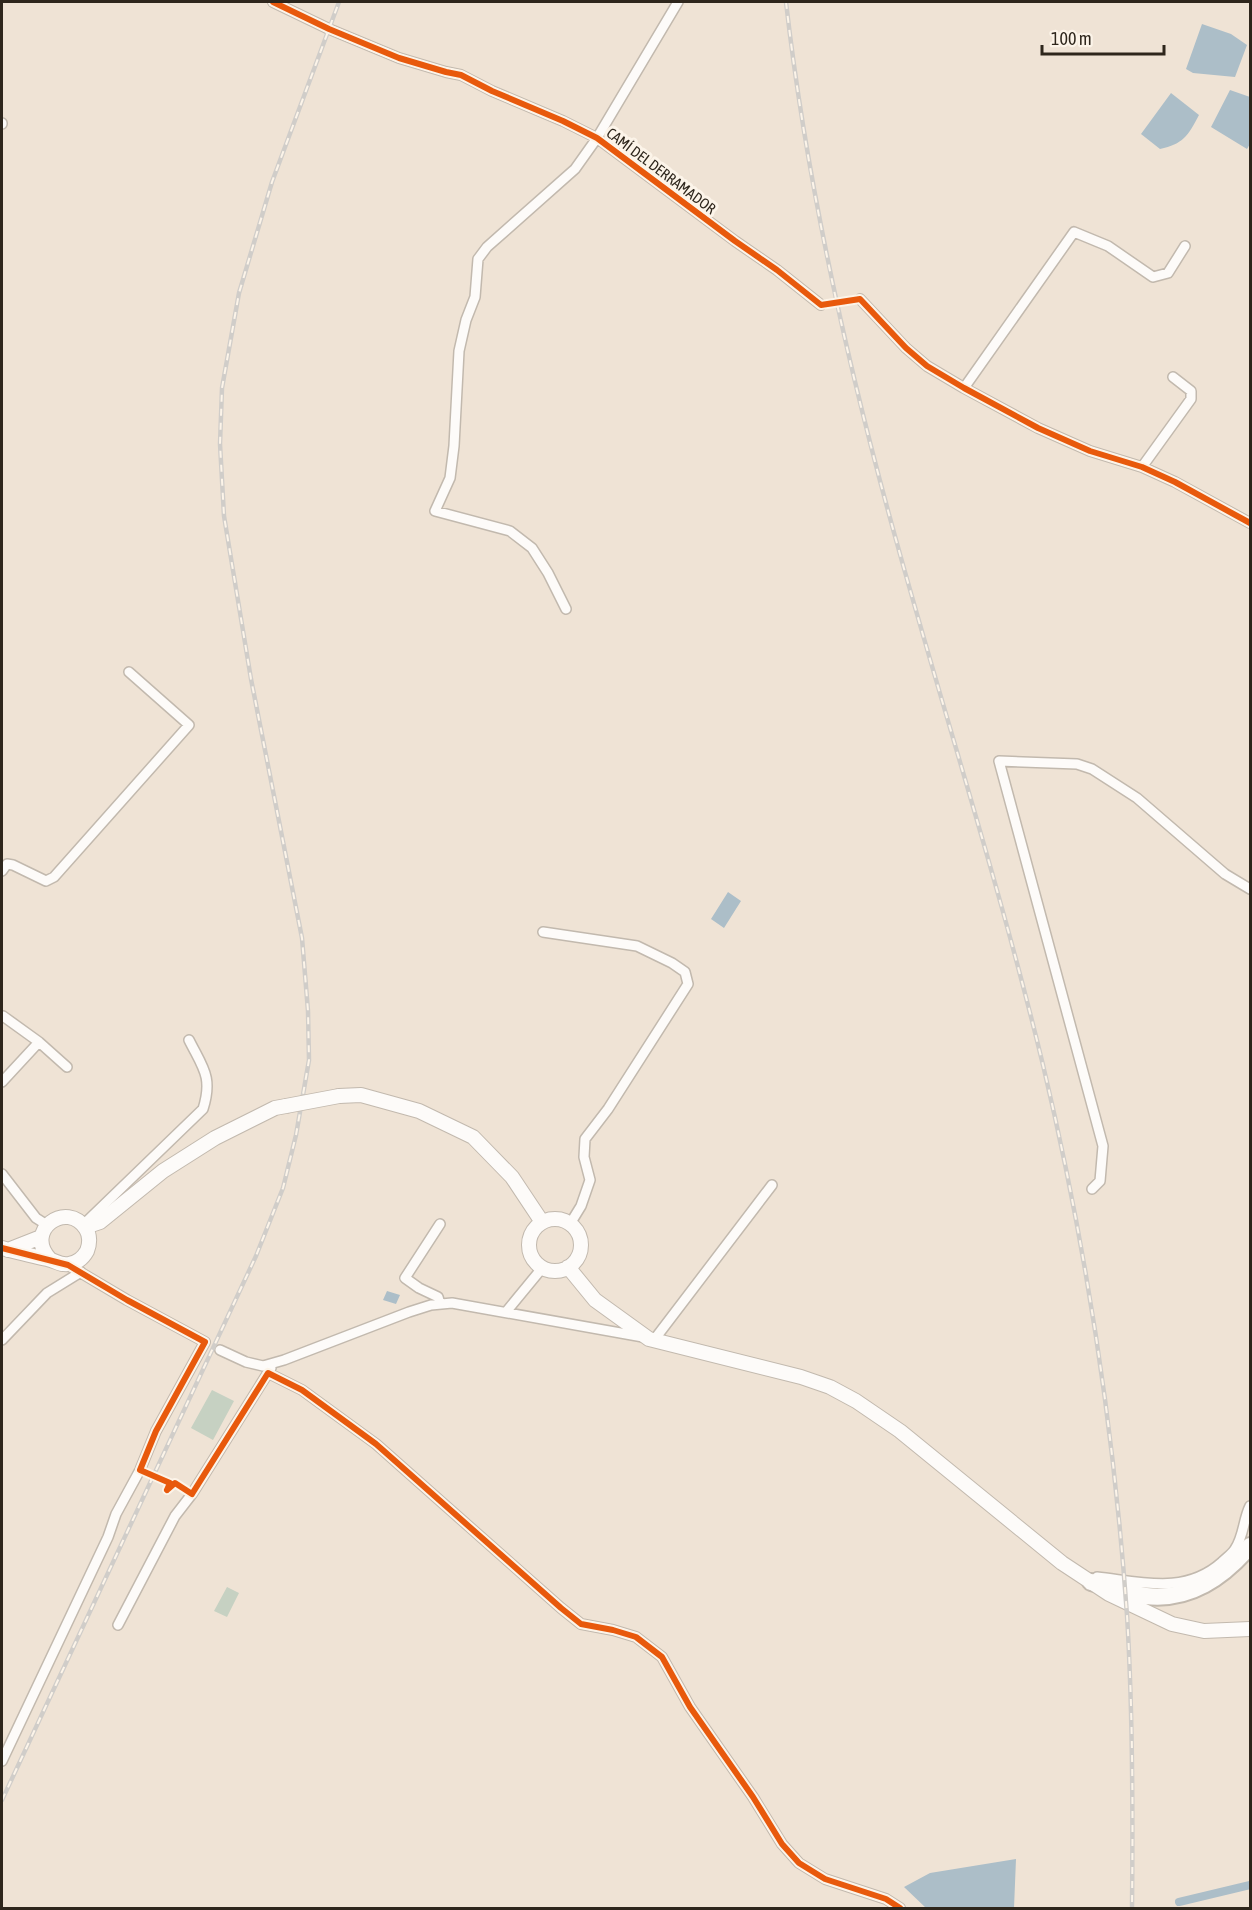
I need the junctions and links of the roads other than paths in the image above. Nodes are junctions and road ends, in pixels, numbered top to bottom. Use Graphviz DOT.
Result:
graph roads {
  1 [pos="273,2"];
  2 [pos="678,2"];
  3 [pos="597,138"];
  4 [pos="1185,246"];
  5 [pos="860,299"];
  6 [pos="820,305"];
  7 [pos="1173,377"];
  8 [pos="964,388"];
  9 [pos="1142,467"];
  10 [pos="1251,523"];
  11 [pos="566,609"];
  12 [pos="129,672"];
  13 [pos="2,871"];
  14 [pos="1251,889"];
  15 [pos="543,932"];
  16 [pos="3,1016"];
  17 [pos="189,1040"];
  18 [pos="39,1042"];
  19 [pos="67,1066"];
  20 [pos="2,1082"];
  21 [pos="176,1163"];
  22 [pos="2,1174"];
  23 [pos="772,1185"];
  24 [pos="1092,1189"];
  25 [pos="542,1222"];
  26 [pos="440,1224"];
  27 [pos="570,1224"];
  28 [pos="84,1226"];
  29 [pos="44,1231"];
  30 [pos="88,1247"];
  31 [pos="5,1249"];
  32 [pos="50,1259"];
  33 [pos="68,1264"];
  34 [pos="543,1267"];
  35 [pos="568,1267"];
  36 [pos="81,1272"];
  37 [pos="440,1304"];
  38 [pos="506,1312"];
  39 [pos="651,1339"];
  40 [pos="2,1340"];
  41 [pos="220,1350"];
  42 [pos="274,1363"];
  43 [pos="268,1373"];
  44 [pos="1251,1506"];
  45 [pos="1251,1546"];
  46 [pos="1086,1579"];
  47 [pos="118,1625"];
  48 [pos="1251,1629"];
  49 [pos="2,1761"];
  50 [pos="900,1908"];
  1 -- 3 [label="street, CAMÍ DEL DERRAMADOR"];
  2 -- 3 [label="street"];
  3 -- 6 [label="street, CAMÍ DEL DERRAMADOR"];
  3 -- 11 [label="street"];
  4 -- 8 [label="street"];
  5 -- 8 [label="street"];
  7 -- 9 [label="street"];
  8 -- 9 [label="street"];
  9 -- 10 [label="street"];
  12 -- 13 [label="street"];
  14 -- 24 [label="street"];
  15 -- 27 [label="street"];
  16 -- 18 [label="street"];
  17 -- 28 [label="street"];
  18 -- 19 [label="street"];
  18 -- 20 [label="street"];
  21 -- 25 [label="street, bridge"];
  21 -- 28 [label="street"];
  21 -- 30 [label="street"];
  22 -- 29 [label="street"];
  23 -- 39 [label="street"];
  25 -- 27 [label="street"];
  25 -- 34 [label="street"];
  26 -- 37 [label="street"];
  27 -- 35 [label="street"];
  28 -- 29 [label="street"];
  28 -- 30 [label="street"];
  29 -- 31 [label="street"];
  29 -- 32 [label="street"];
  30 -- 33 [label="street"];
  31 -- 32 [label="street"];
  32 -- 33 [label="street"];
  33 -- 36 [label="street"];
  34 -- 35 [label="street"];
  34 -- 38 [label="street"];
  35 -- 39 [label="street"];
  36 -- 40 [label="street"];
  36 -- 49 [label="street"];
  37 -- 38 [label="street"];
  37 -- 42 [label="street"];
  38 -- 39 [label="street"];
  39 -- 46 [label="street"];
  41 -- 42 [label="street"];
  42 -- 43 [label="street"];
  43 -- 47 [label="street"];
  43 -- 50 [label="street"];
  44 -- 46 [label="street"];
  45 -- 46 [label="highway"];
  46 -- 48 [label="street"];
}
